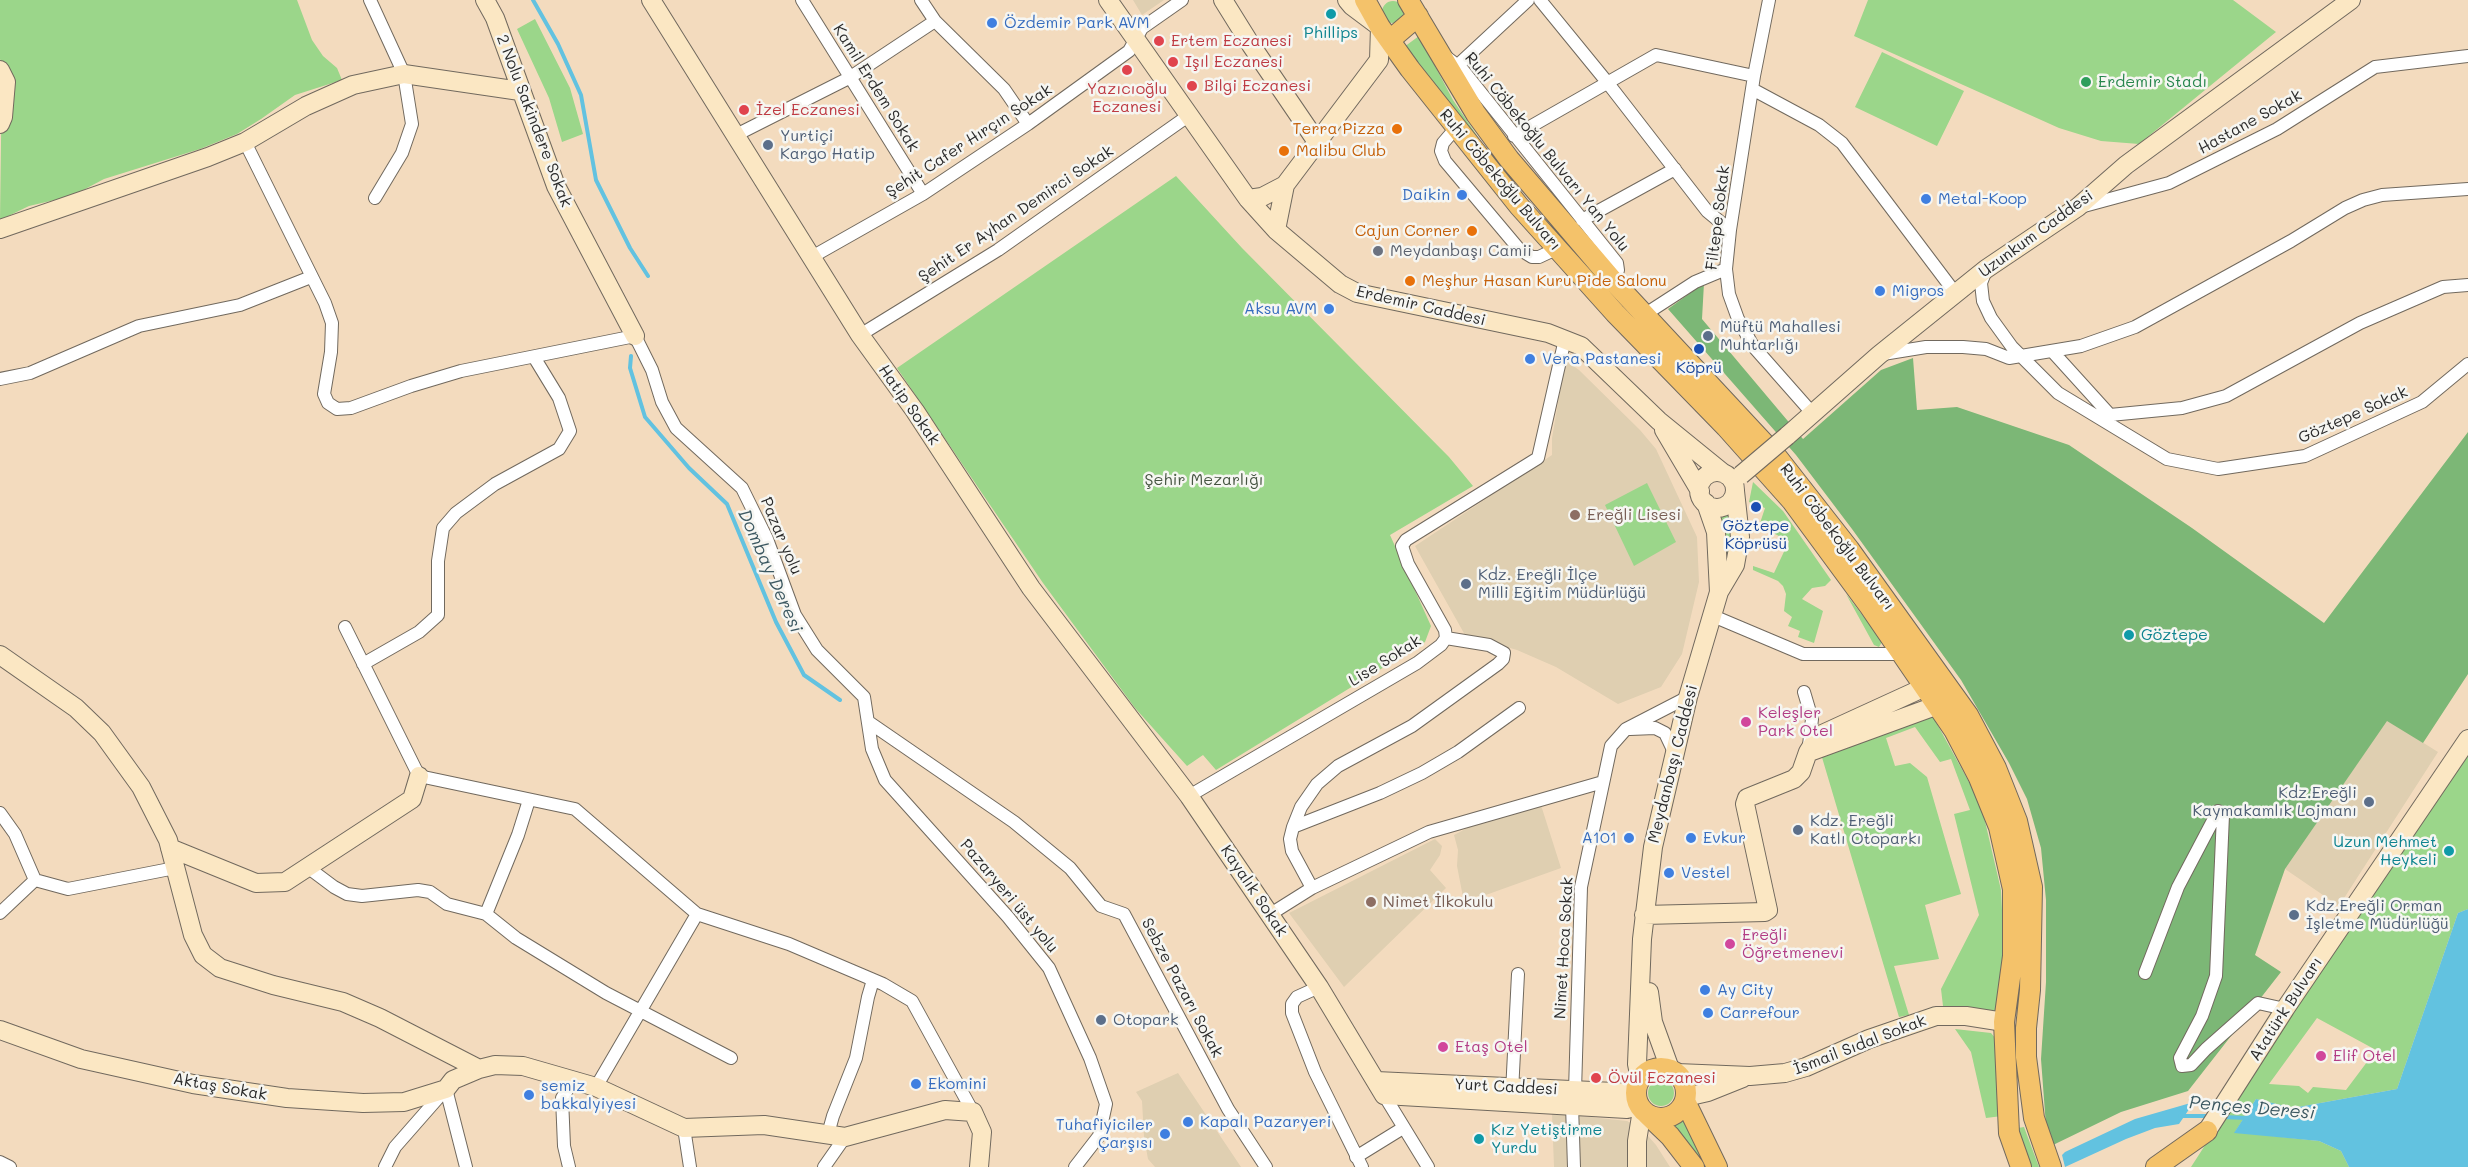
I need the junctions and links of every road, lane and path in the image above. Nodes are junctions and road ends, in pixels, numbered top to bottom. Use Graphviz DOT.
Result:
graph roads {
  1 [pos="370,0"];
  2 [pos="486,0"];
  3 [pos="651,0"];
  4 [pos="802,0"];
  5 [pos="921,0"];
  6 [pos="1108,0"];
  7 [pos="1182,0"];
  8 [pos="1223,0"];
  9 [pos="1347,0"];
  10 [pos="1365,0"];
  11 [pos="1528,0"];
  12 [pos="1540,0"];
  13 [pos="1769,0"];
  14 [pos="2351,0"];
  15 [pos="1415,5"];
  16 [pos="935,21"];
  17 [pos="1385,34"];
  18 [pos="1136,38"];
  19 [pos="1436,48"];
  20 [pos="2468,56"];
  21 [pos="1458,65"];
  22 [pos="0,70"];
  23 [pos="404,74"];
  24 [pos="1754,76"];
  25 [pos="849,78"];
  26 [pos="1607,82"];
  27 [pos="1752,89"];
  28 [pos="520,91"];
  29 [pos="1188,116"];
  30 [pos="0,124"];
  31 [pos="1028,124"];
  32 [pos="1455,129"];
  33 [pos="735,136"];
  34 [pos="1514,136"];
  35 [pos="245,141"];
  36 [pos="1317,142"];
  37 [pos="1675,169"];
  38 [pos="1285,185"];
  39 [pos="2468,189"];
  40 [pos="923,194"];
  41 [pos="375,198"];
  42 [pos="1248,199"];
  43 [pos="2078,207"];
  44 [pos="1582,220"];
  45 [pos="0,229"];
  46 [pos="1276,230"];
  47 [pos="1730,230"];
  48 [pos="1556,249"];
  49 [pos="810,258"];
  50 [pos="1726,269"];
  51 [pos="1986,269"];
  52 [pos="311,277"];
  53 [pos="1614,282"];
  54 [pos="2468,285"];
  55 [pos="1956,294"];
  56 [pos="1644,315"];
  57 [pos="860,335"];
  58 [pos="635,336"];
  59 [pos="1565,339"];
  60 [pos="2052,351"];
  61 [pos="1879,355"];
  62 [pos="2022,356"];
  63 [pos="534,357"];
  64 [pos="2468,364"];
  65 [pos="0,379"];
  66 [pos="1813,414"];
  67 [pos="1659,421"];
  68 [pos="1733,480"];
  69 [pos="1703,497"];
  70 [pos="1719,592"];
  71 [pos="1713,616"];
  72 [pos="345,627"];
  73 [pos="1446,638"];
  74 [pos="1902,654"];
  75 [pos="0,655"];
  76 [pos="363,664"];
  77 [pos="1925,687"];
  78 [pos="1804,692"];
  79 [pos="1688,697"];
  80 [pos="1938,705"];
  81 [pos="1519,708"];
  82 [pos="870,723"];
  83 [pos="1626,729"];
  84 [pos="2468,739"];
  85 [pos="1808,752"];
  86 [pos="1674,754"];
  87 [pos="419,777"];
  88 [pos="1603,782"];
  89 [pos="1189,796"];
  90 [pos="529,800"];
  91 [pos="0,813"];
  92 [pos="1293,827"];
  93 [pos="170,848"];
  94 [pos="310,864"];
  95 [pos="175,868"];
  96 [pos="35,880"];
  97 [pos="1312,888"];
  98 [pos="0,913"];
  99 [pos="486,914"];
  100 [pos="697,914"];
  101 [pos="1269,915"];
  102 [pos="1644,915"];
  103 [pos="1642,939"];
  104 [pos="2145,973"];
  105 [pos="1518,974"];
  106 [pos="873,980"];
  107 [pos="1318,987"];
  108 [pos="2284,1009"];
  109 [pos="640,1011"];
  110 [pos="2004,1022"];
  111 [pos="2026,1028"];
  112 [pos="0,1030"];
  113 [pos="731,1058"];
  114 [pos="479,1069"];
  115 [pos="1673,1071"];
  116 [pos="1750,1076"];
  117 [pos="573,1082"];
  118 [pos="596,1087"];
  119 [pos="1380,1088"];
  120 [pos="446,1089"];
  121 [pos="1512,1094"];
  122 [pos="1574,1098"];
  123 [pos="1685,1099"];
  124 [pos="1641,1100"];
  125 [pos="973,1112"];
  126 [pos="2034,1118"];
  127 [pos="2008,1123"];
  128 [pos="2209,1127"];
  129 [pos="684,1128"];
  130 [pos="1403,1128"];
  131 [pos="836,1135"];
  132 [pos="0,1162"];
  133 [pos="1359,1162"];
  134 [pos="10,1167"];
  135 [pos="385,1167"];
  136 [pos="466,1167"];
  137 [pos="569,1167"];
  138 [pos="690,1167"];
  139 [pos="824,1167"];
  140 [pos="979,1167"];
  141 [pos="1075,1167"];
  142 [pos="1266,1167"];
  143 [pos="1428,1167"];
  144 [pos="1574,1167"];
  145 [pos="1637,1167"];
  146 [pos="1694,1167"];
  147 [pos="1717,1167"];
  148 [pos="2021,1167"];
  149 [pos="2051,1167"];
  150 [pos="2156,1167"];
  151 [pos="2183,1167"];
  1 -- 23 [label="street"];
  2 -- 28 [label="street, 2 Nolu Sakindere Sokak"];
  3 -- 33 [label="street, Hatip Sokak"];
  4 -- 25 [label="street, Kamil Erdem Sokak"];
  5 -- 16 [label="street"];
  6 -- 18 [label="street, Erdemir Caddesi"];
  7 -- 18 [label="street, Şehit Cafer Hırçın Sokak"];
  8 -- 36 [label="street"];
  9 -- 17 [label="street"];
  10 -- 17 [label="main road, Ruhi Cöbekoğlu Bulvarı"];
  11 -- 21 [label="street"];
  12 -- 26 [label="street"];
  13 -- 24 [label="street, Filtepe Sokak"];
  14 -- 43 [label="street, Uzunkum Caddesi"];
  15 -- 17 [label="main road"];
  15 -- 19 [label="main road, Ruhi Cöbekoğlu Bulvarı"];
  16 -- 25 [label="street"];
  16 -- 31 [label="street"];
  17 -- 32 [label="main road, Ruhi Cöbekoğlu Bulvarı"];
  17 -- 36 [label="street"];
  18 -- 29 [label="street, Erdemir Caddesi"];
  18 -- 31 [label="street, Şehit Cafer Hırçın Sokak"];
  19 -- 21 [label="street, Ruhi Cöbekoğlu Bulvarı Yan Yolu"];
  19 -- 53 [label="main road, Ruhi Cöbekoğlu Bulvarı"];
  20 -- 43 [label="street, Hastane Sokak"];
  21 -- 34 [label="street, Ruhi Cöbekoğlu Bulvarı Yan Yolu"];
  22 -- 30 [label="street"];
  23 -- 28 [label="street"];
  23 -- 35 [label="street"];
  23 -- 41 [label="street"];
  24 -- 26 [label="street"];
  24 -- 27 [label="street, Filtepe Sokak"];
  25 -- 33 [label="street"];
  25 -- 40 [label="street, Kamil Erdem Sokak"];
  26 -- 34 [label="street"];
  26 -- 37 [label="street"];
  27 -- 47 [label="street, Filtepe Sokak"];
  27 -- 55 [label="street"];
  28 -- 58 [label="street, 2 Nolu Sakindere Sokak"];
  29 -- 42 [label="street, Erdemir Caddesi"];
  29 -- 57 [label="street, Şehit Er Ayhan Demirci Sokak"];
  31 -- 40 [label="street, Şehit Cafer Hırçın Sokak"];
  32 -- 48 [label="main road, Ruhi Cöbekoğlu Bulvarı"];
  32 -- 48 [label="street"];
  33 -- 49 [label="street, Hatip Sokak"];
  34 -- 44 [label="street, Ruhi Cöbekoğlu Bulvarı Yan Yolu"];
  35 -- 45 [label="street"];
  35 -- 52 [label="street"];
  36 -- 38 [label="street"];
  37 -- 44 [label="street"];
  37 -- 47 [label="street"];
  38 -- 42 [label="street"];
  38 -- 46 [label="street"];
  39 -- 60 [label="street"];
  40 -- 49 [label="street, Şehit Cafer Hırçın Sokak"];
  42 -- 46 [label="street, Erdemir Caddesi"];
  43 -- 51 [label="street, Uzunkum Caddesi"];
  44 -- 53 [label="street, Ruhi Cöbekoğlu Bulvarı Yan Yolu"];
  46 -- 59 [label="street, Erdemir Caddesi"];
  47 -- 50 [label="street, Filtepe Sokak"];
  48 -- 74 [label="main road, Ruhi Cöbekoğlu Bulvarı"];
  49 -- 57 [label="street, Hatip Sokak"];
  50 -- 56 [label="street"];
  50 -- 66 [label="street, Filtepe Sokak"];
  51 -- 55 [label="street, Uzunkum Caddesi"];
  51 -- 62 [label="street, Göztepe Sokak"];
  52 -- 63 [label="street"];
  52 -- 65 [label="street"];
  53 -- 56 [label="main road, Ruhi Cöbekoğlu Bulvarı"];
  54 -- 60 [label="street"];
  55 -- 61 [label="street, Uzunkum Caddesi"];
  56 -- 111 [label="main road, Ruhi Cöbekoğlu Bulvarı"];
  57 -- 89 [label="street, Hatip Sokak"];
  58 -- 63 [label="street"];
  58 -- 82 [label="street, Pazar yolu"];
  59 -- 67 [label="street, Erdemir Caddesi"];
  59 -- 73 [label="street, Lise Sokak"];
  60 -- 62 [label="street"];
  61 -- 62 [label="street"];
  61 -- 66 [label="street, Uzunkum Caddesi"];
  62 -- 64 [label="street, Göztepe Sokak"];
  63 -- 76 [label="street"];
  66 -- 68 [label="street, Uzunkum Caddesi, bridge"];
  67 -- 68 [label="street, Erdemir Caddesi"];
  67 -- 69 [label="street, Erdemir Caddesi"];
  68 -- 69 [label="street"];
  68 -- 69 [label="street"];
  68 -- 70 [label="street, Meydanbaşı Caddesi"];
  69 -- 70 [label="street, Meydanbaşı Caddesi"];
  70 -- 71 [label="street, Meydanbaşı Caddesi"];
  71 -- 74 [label="street"];
  71 -- 79 [label="street, Meydanbaşı Caddesi"];
  72 -- 76 [label="street"];
  73 -- 89 [label="street, Lise Sokak"];
  73 -- 92 [label="street"];
  74 -- 77 [label="main road, Ruhi Cöbekoğlu Bulvarı"];
  75 -- 93 [label="street"];
  76 -- 87 [label="street"];
  77 -- 80 [label="main road, Ruhi Cöbekoğlu Bulvarı"];
  77 -- 85 [label="street"];
  78 -- 85 [label="street"];
  79 -- 83 [label="street, Nimet Hoca Sokak"];
  79 -- 86 [label="street, Meydanbaşı Caddesi"];
  80 -- 85 [label="street"];
  80 -- 110 [label="main road, Ruhi Cöbekoğlu Bulvarı"];
  81 -- 92 [label="street"];
  82 -- 141 [label="street, Pazaryeri üst yolu"];
  82 -- 142 [label="street, Sebze Pazarı Sokak"];
  83 -- 86 [label="street"];
  83 -- 88 [label="street, Nimet Hoca Sokak"];
  84 -- 108 [label="street, Atatürk Bulvarı"];
  85 -- 102 [label="street"];
  86 -- 102 [label="street, Meydanbaşı Caddesi"];
  87 -- 90 [label="street"];
  87 -- 94 [label="street"];
  88 -- 97 [label="street"];
  88 -- 122 [label="street, Nimet Hoca Sokak"];
  89 -- 101 [label="street, Kayalık Sokak"];
  90 -- 99 [label="street"];
  90 -- 100 [label="street"];
  91 -- 96 [label="street"];
  92 -- 97 [label="street"];
  93 -- 94 [label="street"];
  93 -- 95 [label="street"];
  94 -- 99 [label="street"];
  95 -- 96 [label="street"];
  95 -- 114 [label="street"];
  96 -- 98 [label="street"];
  97 -- 101 [label="street"];
  99 -- 109 [label="street"];
  100 -- 106 [label="street"];
  100 -- 109 [label="street"];
  101 -- 107 [label="street, Kayalık Sokak"];
  102 -- 103 [label="street, Meydanbaşı Caddesi"];
  103 -- 115 [label="street, Meydanbaşı Caddesi"];
  103 -- 124 [label="street, Meydanbaşı Caddesi"];
  104 -- 108 [label="street"];
  105 -- 121 [label="street"];
  106 -- 125 [label="street"];
  106 -- 131 [label="street"];
  107 -- 119 [label="street, Kayalık Sokak"];
  107 -- 133 [label="street"];
  108 -- 128 [label="street, Atatürk Bulvarı"];
  109 -- 113 [label="street"];
  109 -- 118 [label="street"];
  110 -- 111 [label="main road"];
  110 -- 116 [label="street, İsmail Sıdal Sokak"];
  110 -- 127 [label="main road, Ruhi Cöbekoğlu Bulvarı"];
  111 -- 126 [label="main road, Ruhi Cöbekoğlu Bulvarı"];
  112 -- 120 [label="street, Aktaş Sokak"];
  114 -- 117 [label="street, Aktaş Sokak"];
  114 -- 120 [label="street, Aktaş Sokak"];
  115 -- 116 [label="street, İsmail Sıdal Sokak"];
  115 -- 123 [label="main road"];
  115 -- 124 [label="main road"];
  116 -- 123 [label="street, İsmail Sıdal Sokak"];
  117 -- 118 [label="street, Aktaş Sokak"];
  117 -- 137 [label="street"];
  118 -- 129 [label="street, Aktaş Sokak"];
  119 -- 121 [label="street, Yurt Caddesi"];
  119 -- 130 [label="street, Kayalık Sokak"];
  120 -- 135 [label="street"];
  120 -- 136 [label="street"];
  121 -- 122 [label="street, Yurt Caddesi"];
  122 -- 124 [label="street, Yurt Caddesi"];
  122 -- 144 [label="street, Nimet Hoca Sokak"];
  123 -- 124 [label="main road"];
  123 -- 147 [label="main road"];
  124 -- 145 [label="street, Meydanbaşı Caddesi"];
  124 -- 146 [label="main road"];
  125 -- 131 [label="street"];
  125 -- 140 [label="street"];
  126 -- 127 [label="main road"];
  126 -- 149 [label="main road, Ruhi Cöbekoğlu Bulvarı"];
  127 -- 148 [label="main road, Ruhi Cöbekoğlu Bulvarı"];
  128 -- 150 [label="main road, Atatürk Bulvarı"];
  128 -- 151 [label="main road, Atatürk Bulvarı"];
  129 -- 131 [label="street"];
  129 -- 138 [label="street"];
  130 -- 133 [label="street"];
  130 -- 143 [label="street, Kayalık Sokak"];
  131 -- 139 [label="street"];
  132 -- 134 [label="street"];
}
